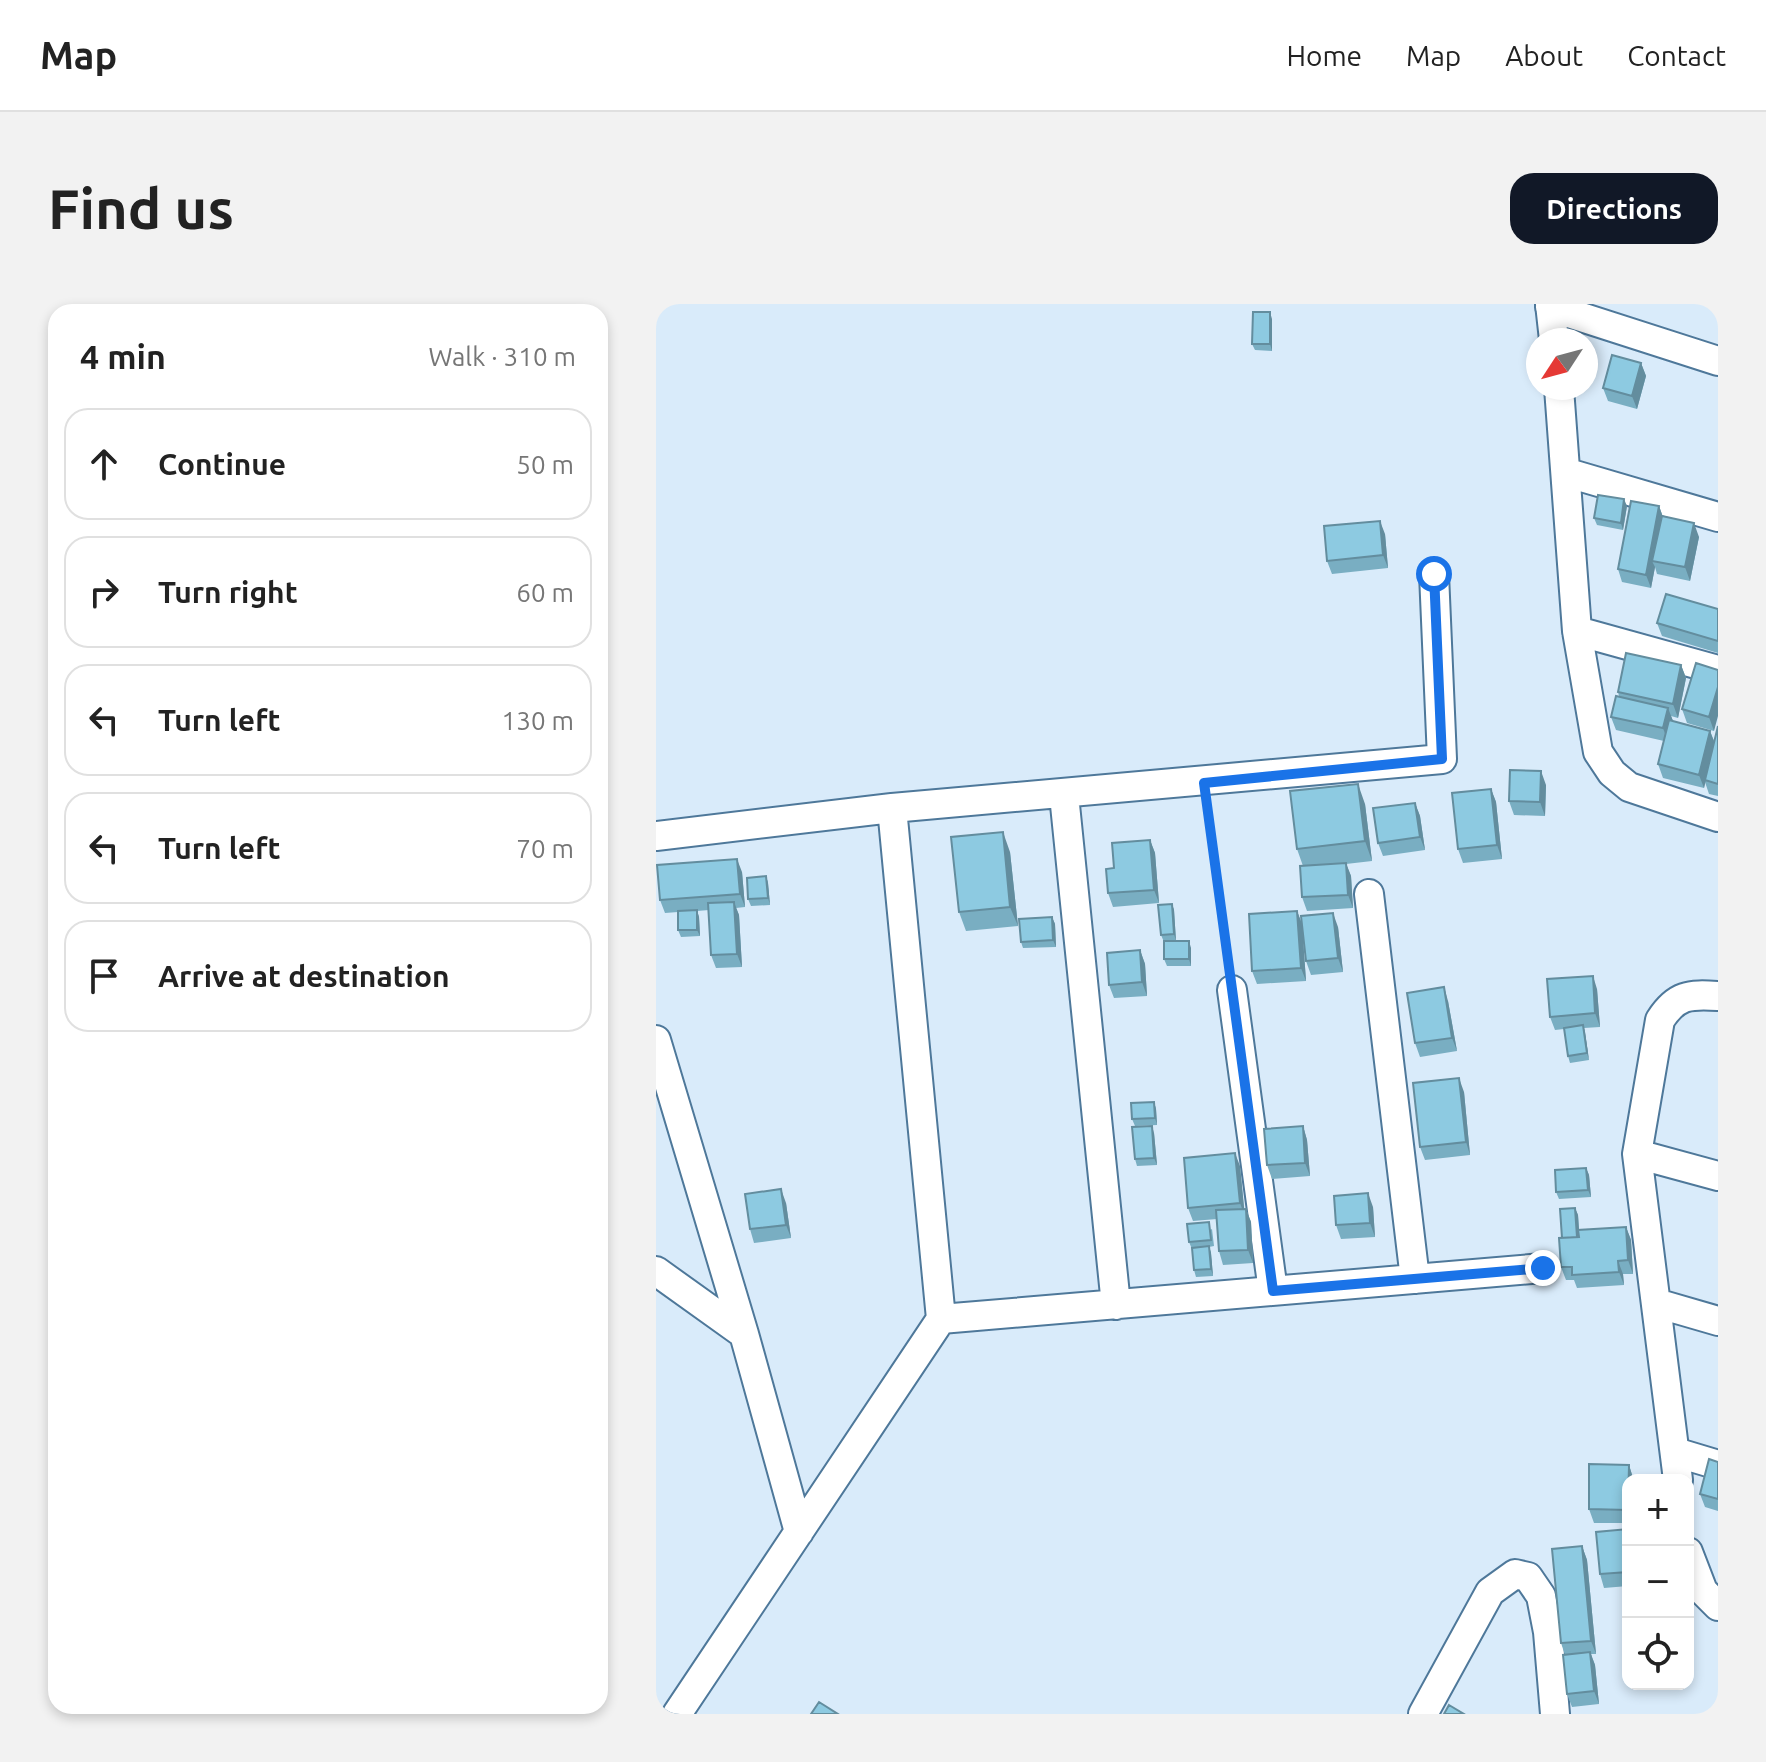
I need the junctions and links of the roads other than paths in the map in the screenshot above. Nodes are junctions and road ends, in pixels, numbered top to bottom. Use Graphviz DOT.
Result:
graph roads {
  1 [pos="1550,306"];
  2 [pos="1553,328"];
  3 [pos="1718,361"];
  4 [pos="1560,400"];
  5 [pos="1568,473"];
  6 [pos="1718,517"];
  7 [pos="1434,574"];
  8 [pos="1577,631"];
  9 [pos="1718,670"];
  10 [pos="1064,795"];
  11 [pos="892,808"];
  12 [pos="1718,817"];
  13 [pos="656,836"];
  14 [pos="1369,894"];
  15 [pos="1232,990"];
  16 [pos="1718,996"];
  17 [pos="656,1040"];
  18 [pos="1637,1154"];
  19 [pos="1718,1176"];
  20 [pos="1543,1268"];
  21 [pos="656,1271"];
  22 [pos="1415,1279"];
  23 [pos="1273,1291"];
  24 [pos="1656,1303"];
  25 [pos="1116,1305"];
  26 [pos="941,1319"];
  27 [pos="1718,1321"];
  28 [pos="744,1334"];
  29 [pos="1718,1465"];
  30 [pos="1677,1466"];
  31 [pos="799,1532"];
  32 [pos="1694,1565"];
  33 [pos="1710,1598"];
  34 [pos="677,1714"];
  35 [pos="1423,1714"];
  36 [pos="1555,1714"];
  1 -- 2 [label="street"];
  1 -- 3 [label="street"];
  4 -- 5 [label="street"];
  5 -- 6 [label="street"];
  5 -- 8 [label="street"];
  7 -- 10 [label="street"];
  8 -- 9 [label="street"];
  8 -- 12 [label="street"];
  10 -- 11 [label="street"];
  10 -- 25 [label="street"];
  11 -- 13 [label="street"];
  11 -- 26 [label="street"];
  14 -- 22 [label="street"];
  15 -- 23 [label="street"];
  16 -- 18 [label="street"];
  17 -- 28 [label="street"];
  18 -- 19 [label="street"];
  18 -- 24 [label="street"];
  20 -- 22 [label="street"];
  21 -- 28 [label="street"];
  22 -- 23 [label="street"];
  23 -- 25 [label="street"];
  24 -- 27 [label="street"];
  24 -- 30 [label="street"];
  25 -- 26 [label="street"];
  26 -- 31 [label="street"];
  28 -- 31 [label="street"];
  29 -- 30 [label="street"];
  31 -- 34 [label="street"];
  32 -- 33 [label="street"];
  35 -- 36 [label="street"];
}
